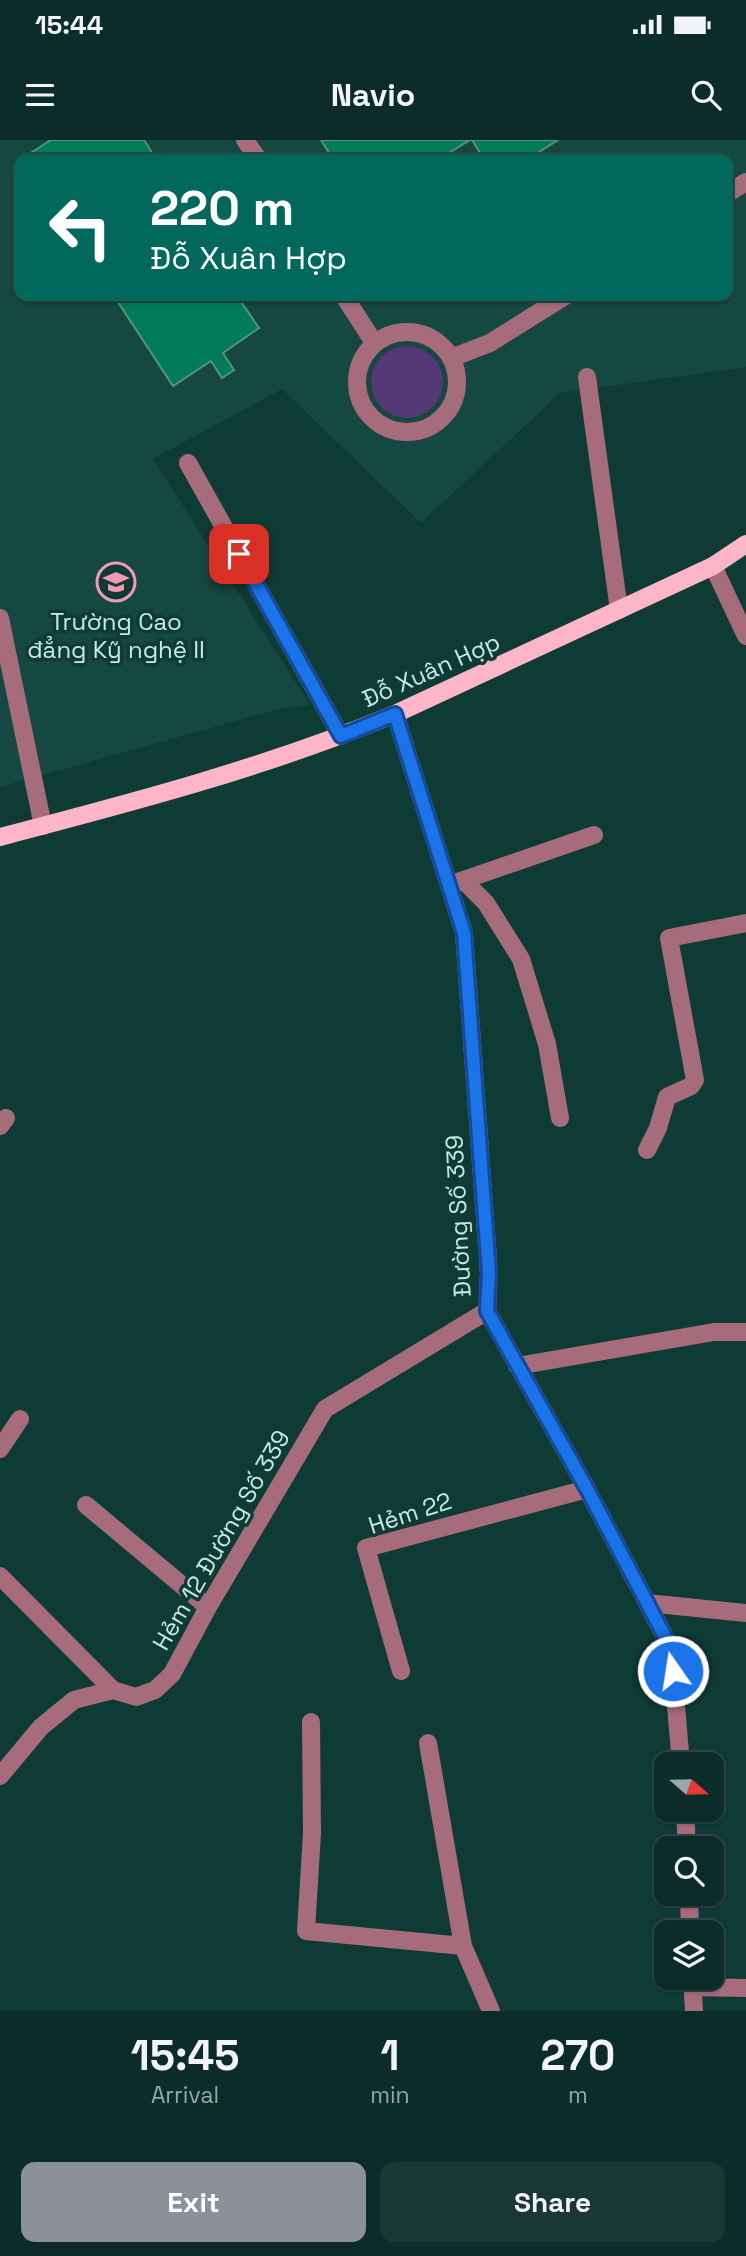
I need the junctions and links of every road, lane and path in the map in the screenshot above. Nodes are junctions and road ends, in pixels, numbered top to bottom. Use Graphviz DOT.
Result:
graph roads {
  1 [pos="347,301"];
  2 [pos="557,301"];
  3 [pos="374,344"];
  4 [pos="451,358"];
  5 [pos="587,377"];
  6 [pos="188,463"];
  7 [pos="746,544"];
  8 [pos="713,566"];
  9 [pos="619,610"];
  10 [pos="0,618"];
  11 [pos="746,636"];
  12 [pos="395,714"];
  13 [pos="341,736"];
  14 [pos="43,826"];
  15 [pos="594,835"];
  16 [pos="0,837"];
  17 [pos="456,883"];
  18 [pos="737,924"];
  19 [pos="560,1118"];
  20 [pos="647,1150"];
  21 [pos="487,1311"];
  22 [pos="746,1332"];
  23 [pos="517,1366"];
  24 [pos="20,1419"];
  25 [pos="0,1449"];
  26 [pos="587,1489"];
  27 [pos="86,1506"];
  28 [pos="0,1576"];
  29 [pos="648,1603"];
  30 [pos="208,1607"];
  31 [pos="746,1612"];
  32 [pos="401,1671"];
  33 [pos="113,1690"];
  34 [pos="311,1723"];
  35 [pos="428,1743"];
  36 [pos="680,1752"];
  37 [pos="0,1776"];
  38 [pos="463,1946"];
  39 [pos="724,1986"];
  40 [pos="746,1988"];
  41 [pos="693,1990"];
  42 [pos="491,2011"];
  43 [pos="694,2011"];
  1 -- 3 [label="street"];
  2 -- 4 [label="street"];
  3 -- 4 [label="street"];
  3 -- 4 [label="street"];
  5 -- 9 [label="street"];
  6 -- 13 [label="street"];
  7 -- 8 [label="main road, Đỗ Xuân Hợp"];
  8 -- 9 [label="main road, Đỗ Xuân Hợp"];
  8 -- 11 [label="street"];
  9 -- 12 [label="main road, Đỗ Xuân Hợp"];
  10 -- 14 [label="street"];
  12 -- 13 [label="main road, Đỗ Xuân Hợp"];
  12 -- 17 [label="street, Đường Số 339"];
  13 -- 14 [label="main road, Đỗ Xuân Hợp"];
  14 -- 16 [label="main road, Đỗ Xuân Hợp"];
  15 -- 17 [label="street"];
  17 -- 19 [label="street"];
  17 -- 21 [label="street, Đường Số 339"];
  18 -- 20 [label="street"];
  21 -- 23 [label="street, Đường Số 339"];
  21 -- 30 [label="street, Hẻm 12 Đường Số 339"];
  22 -- 23 [label="street"];
  23 -- 26 [label="street, Đường Số 339"];
  24 -- 25 [label="street"];
  26 -- 29 [label="street, Đường Số 339"];
  26 -- 32 [label="street, Hẻm 22"];
  27 -- 30 [label="street"];
  28 -- 33 [label="street"];
  29 -- 31 [label="street"];
  29 -- 36 [label="street, Đường Số 339"];
  30 -- 33 [label="street, Hẻm 12 Đường Số 339"];
  33 -- 37 [label="street, Hẻm 12 Đường Số 339"];
  34 -- 38 [label="street"];
  35 -- 38 [label="street"];
  38 -- 42 [label="street"];
  39 -- 40 [label="street"];
  41 -- 43 [label="street"];
}
